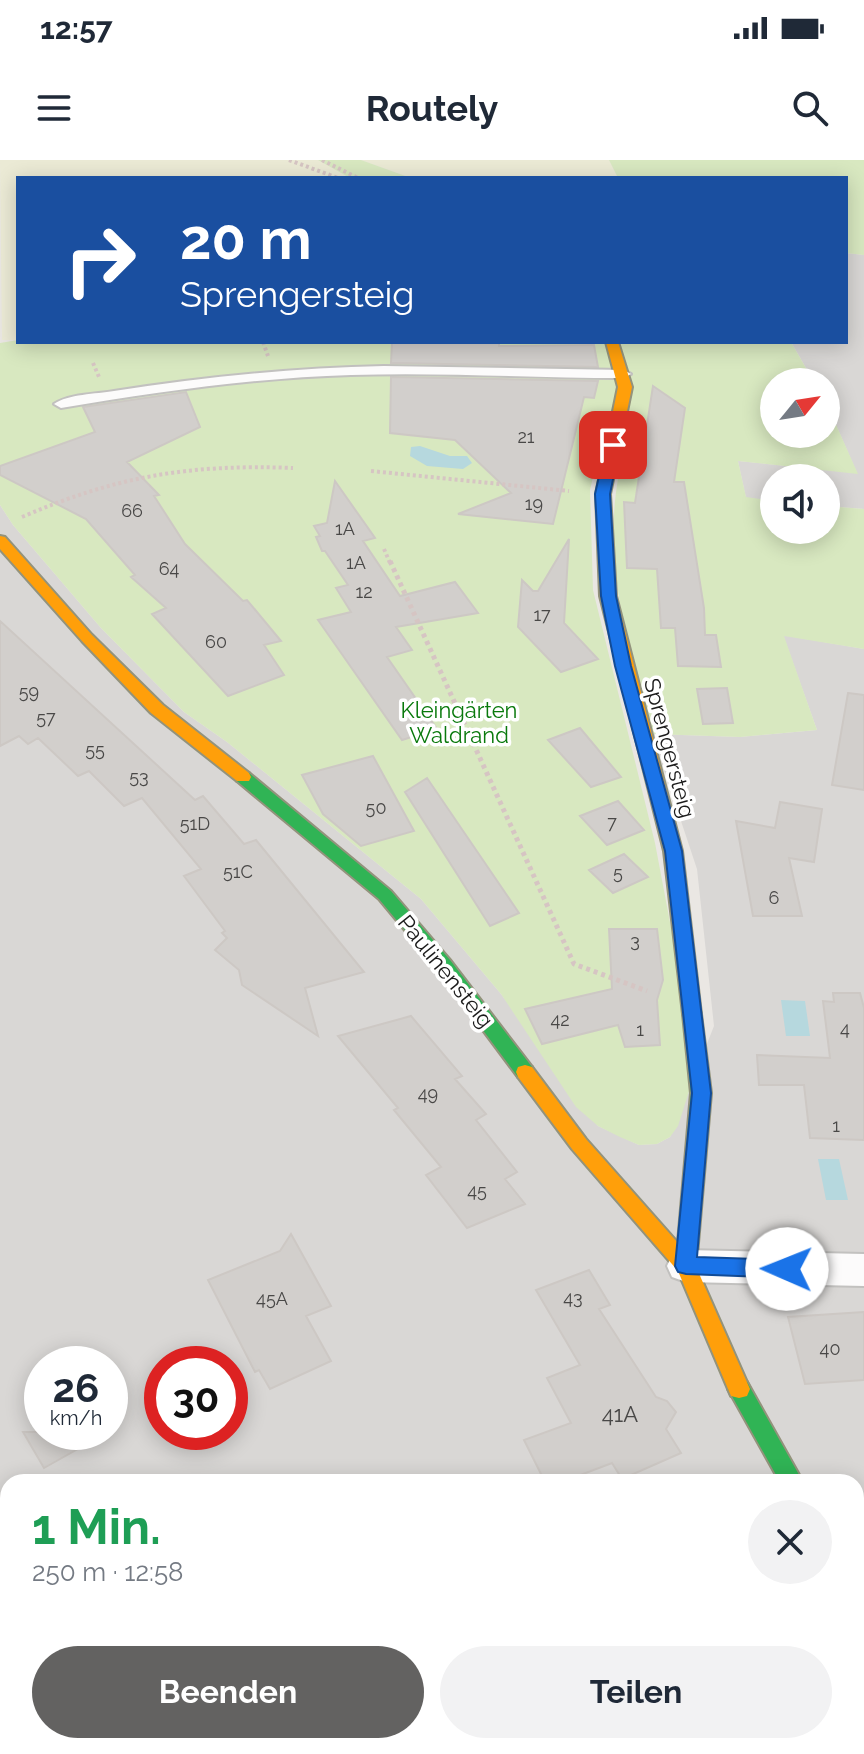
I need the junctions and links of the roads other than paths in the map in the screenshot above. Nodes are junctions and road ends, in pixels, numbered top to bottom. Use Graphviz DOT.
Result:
graph roads {
  1 [pos="613,344"];
  2 [pos="624,374"];
  3 [pos="61,404"];
  4 [pos="0,540"];
  5 [pos="686,1266"];
  6 [pos="864,1270"];
  7 [pos="787,1474"];
  1 -- 2 [label="street, Sprengersteig"];
  2 -- 3 [label="lane"];
  2 -- 5 [label="street, Sprengersteig"];
  4 -- 5 [label="street, Paulinensteig"];
  5 -- 6 [label="street"];
  5 -- 7 [label="street, Paulinensteig"];
}
